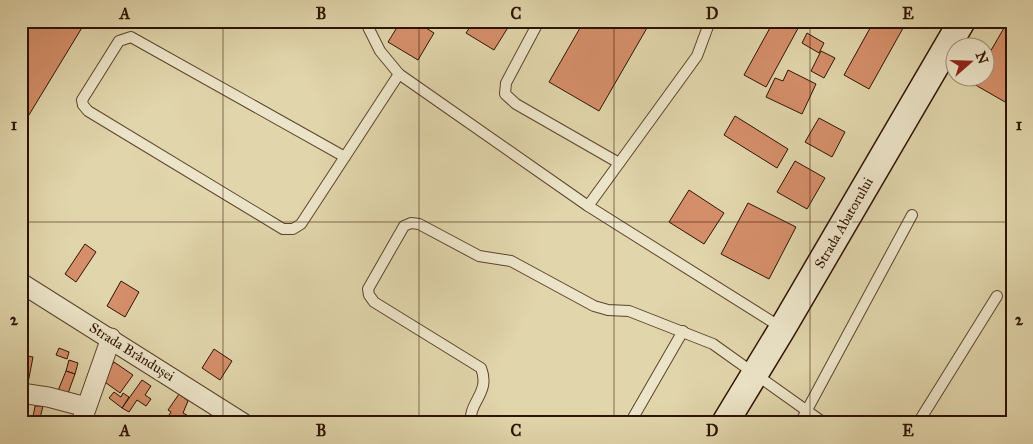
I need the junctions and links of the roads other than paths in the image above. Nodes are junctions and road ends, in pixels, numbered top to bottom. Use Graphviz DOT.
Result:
graph roads {
  1 [pos="365,21"];
  2 [pos="539,21"];
  3 [pos="710,21"];
  4 [pos="962,21"];
  5 [pos="399,74"];
  6 [pos="345,157"];
  7 [pos="619,163"];
  8 [pos="588,206"];
  9 [pos="912,215"];
  10 [pos="21,283"];
  11 [pos="997,296"];
  12 [pos="782,329"];
  13 [pos="684,331"];
  14 [pos="111,338"];
  15 [pos="755,373"];
  16 [pos="21,394"];
  17 [pos="807,412"];
  18 [pos="84,415"];
  19 [pos="243,423"];
  20 [pos="471,423"];
  21 [pos="630,423"];
  22 [pos="725,423"];
  23 [pos="800,423"];
  24 [pos="824,423"];
  25 [pos="918,423"];
  1 -- 5 [label="lane"];
  2 -- 7 [label="lane"];
  3 -- 7 [label="lane"];
  4 -- 12 [label="street, Strada Abatorului"];
  5 -- 6 [label="lane"];
  5 -- 8 [label="lane"];
  6 -- 6 [label="lane"];
  7 -- 8 [label="lane"];
  8 -- 12 [label="lane"];
  9 -- 17 [label="lane"];
  10 -- 14 [label="street, Strada Brândușei"];
  11 -- 25 [label="lane"];
  12 -- 15 [label="street, Strada Abatorului"];
  13 -- 15 [label="lane"];
  13 -- 20 [label="lane"];
  13 -- 21 [label="lane"];
  14 -- 18 [label="street"];
  14 -- 19 [label="street, Strada Brândușei"];
  15 -- 17 [label="lane"];
  15 -- 22 [label="street, Strada Abatorului"];
  16 -- 18 [label="street"];
  17 -- 23 [label="lane"];
  17 -- 24 [label="lane"];
}
